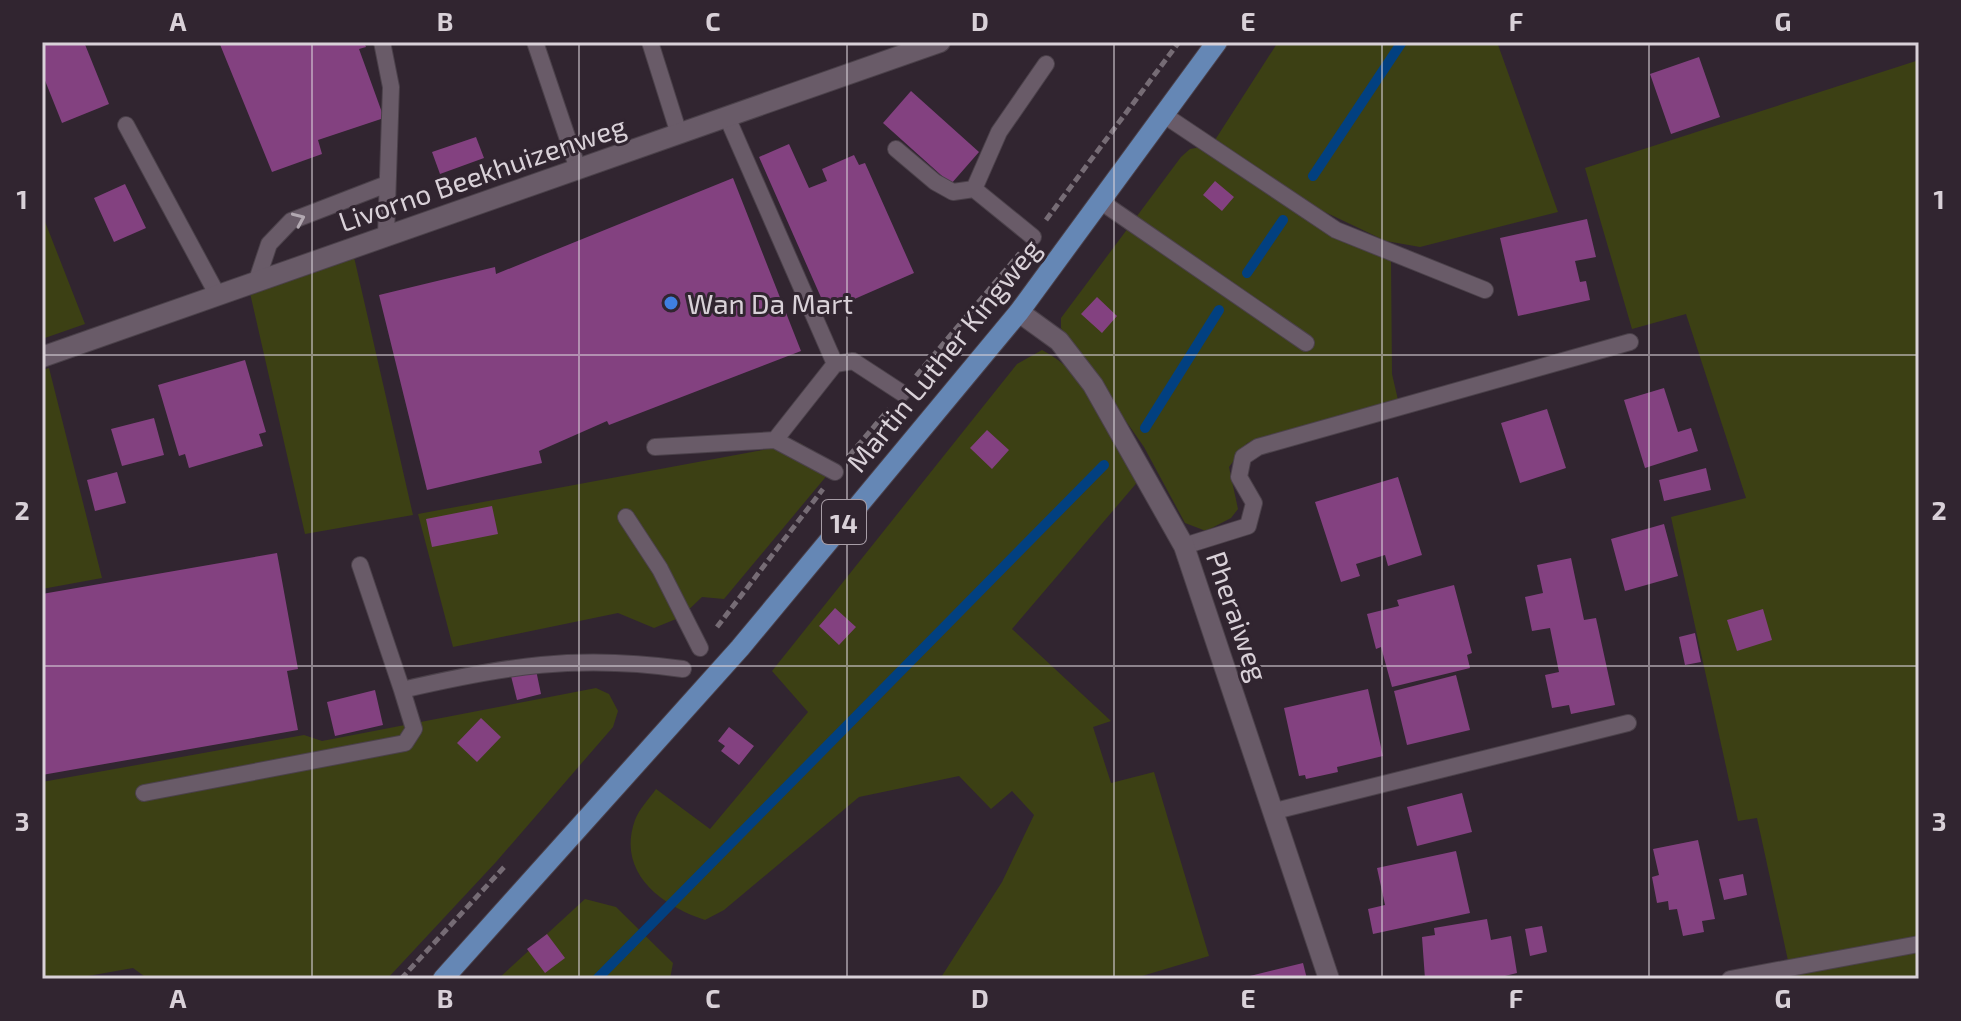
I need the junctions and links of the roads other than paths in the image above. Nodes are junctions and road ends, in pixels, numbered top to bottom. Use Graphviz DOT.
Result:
graph roads {
  1 [pos="382,42"];
  2 [pos="535,42"];
  3 [pos="650,42"];
  4 [pos="940,42"];
  5 [pos="1217,42"];
  6 [pos="1046,64"];
  7 [pos="1164,115"];
  8 [pos="727,117"];
  9 [pos="126,125"];
  10 [pos="679,134"];
  11 [pos="896,149"];
  12 [pos="578,169"];
  13 [pos="387,184"];
  14 [pos="974,189"];
  15 [pos="1100,201"];
  16 [pos="386,235"];
  17 [pos="1033,237"];
  18 [pos="257,280"];
  19 [pos="1485,290"];
  20 [pos="217,294"];
  21 [pos="1019,312"];
  22 [pos="1630,342"];
  23 [pos="1306,343"];
  24 [pos="42,357"];
  25 [pos="835,364"];
  26 [pos="902,393"];
  27 [pos="775,440"];
  28 [pos="655,447"];
  29 [pos="835,472"];
  30 [pos="626,517"];
  31 [pos="1184,546"];
  32 [pos="360,565"];
  33 [pos="700,648"];
  34 [pos="683,669"];
  35 [pos="402,690"];
  36 [pos="1628,723"];
  37 [pos="144,793"];
  38 [pos="1275,811"];
  39 [pos="1919,944"];
  40 [pos="443,979"];
  41 [pos="1329,979"];
  42 [pos="1730,979"];
  1 -- 13 [label="lane"];
  2 -- 12 [label="lane"];
  3 -- 10 [label="lane"];
  4 -- 8 [label="street, Livorno Beekhuizenweg"];
  5 -- 7 [label="main road, Martin Luther Kingweg / 14"];
  6 -- 14 [label="lane"];
  7 -- 15 [label="main road, Martin Luther Kingweg / 14"];
  7 -- 19 [label="lane"];
  8 -- 10 [label="street, Livorno Beekhuizenweg"];
  8 -- 25 [label="lane"];
  9 -- 20 [label="lane"];
  10 -- 12 [label="street, Livorno Beekhuizenweg"];
  11 -- 14 [label="lane"];
  12 -- 16 [label="street, Livorno Beekhuizenweg"];
  13 -- 16 [label="lane"];
  18 -- 13 [label="lane, one-way"];
  14 -- 17 [label="lane"];
  15 -- 21 [label="main road, Martin Luther Kingweg / 14"];
  15 -- 23 [label="lane"];
  16 -- 18 [label="street, Livorno Beekhuizenweg"];
  18 -- 20 [label="street, Livorno Beekhuizenweg"];
  20 -- 24 [label="street, Livorno Beekhuizenweg"];
  21 -- 31 [label="street, Pheraiweg"];
  21 -- 40 [label="main road, Martin Luther Kingweg / 14"];
  22 -- 31 [label="lane"];
  25 -- 26 [label="lane"];
  25 -- 27 [label="lane"];
  27 -- 28 [label="lane"];
  27 -- 29 [label="lane"];
  30 -- 33 [label="lane"];
  31 -- 38 [label="street, Pheraiweg"];
  32 -- 35 [label="lane"];
  34 -- 35 [label="lane"];
  35 -- 37 [label="lane"];
  36 -- 38 [label="lane"];
  38 -- 41 [label="street, Pheraiweg"];
  39 -- 42 [label="lane"];
}
